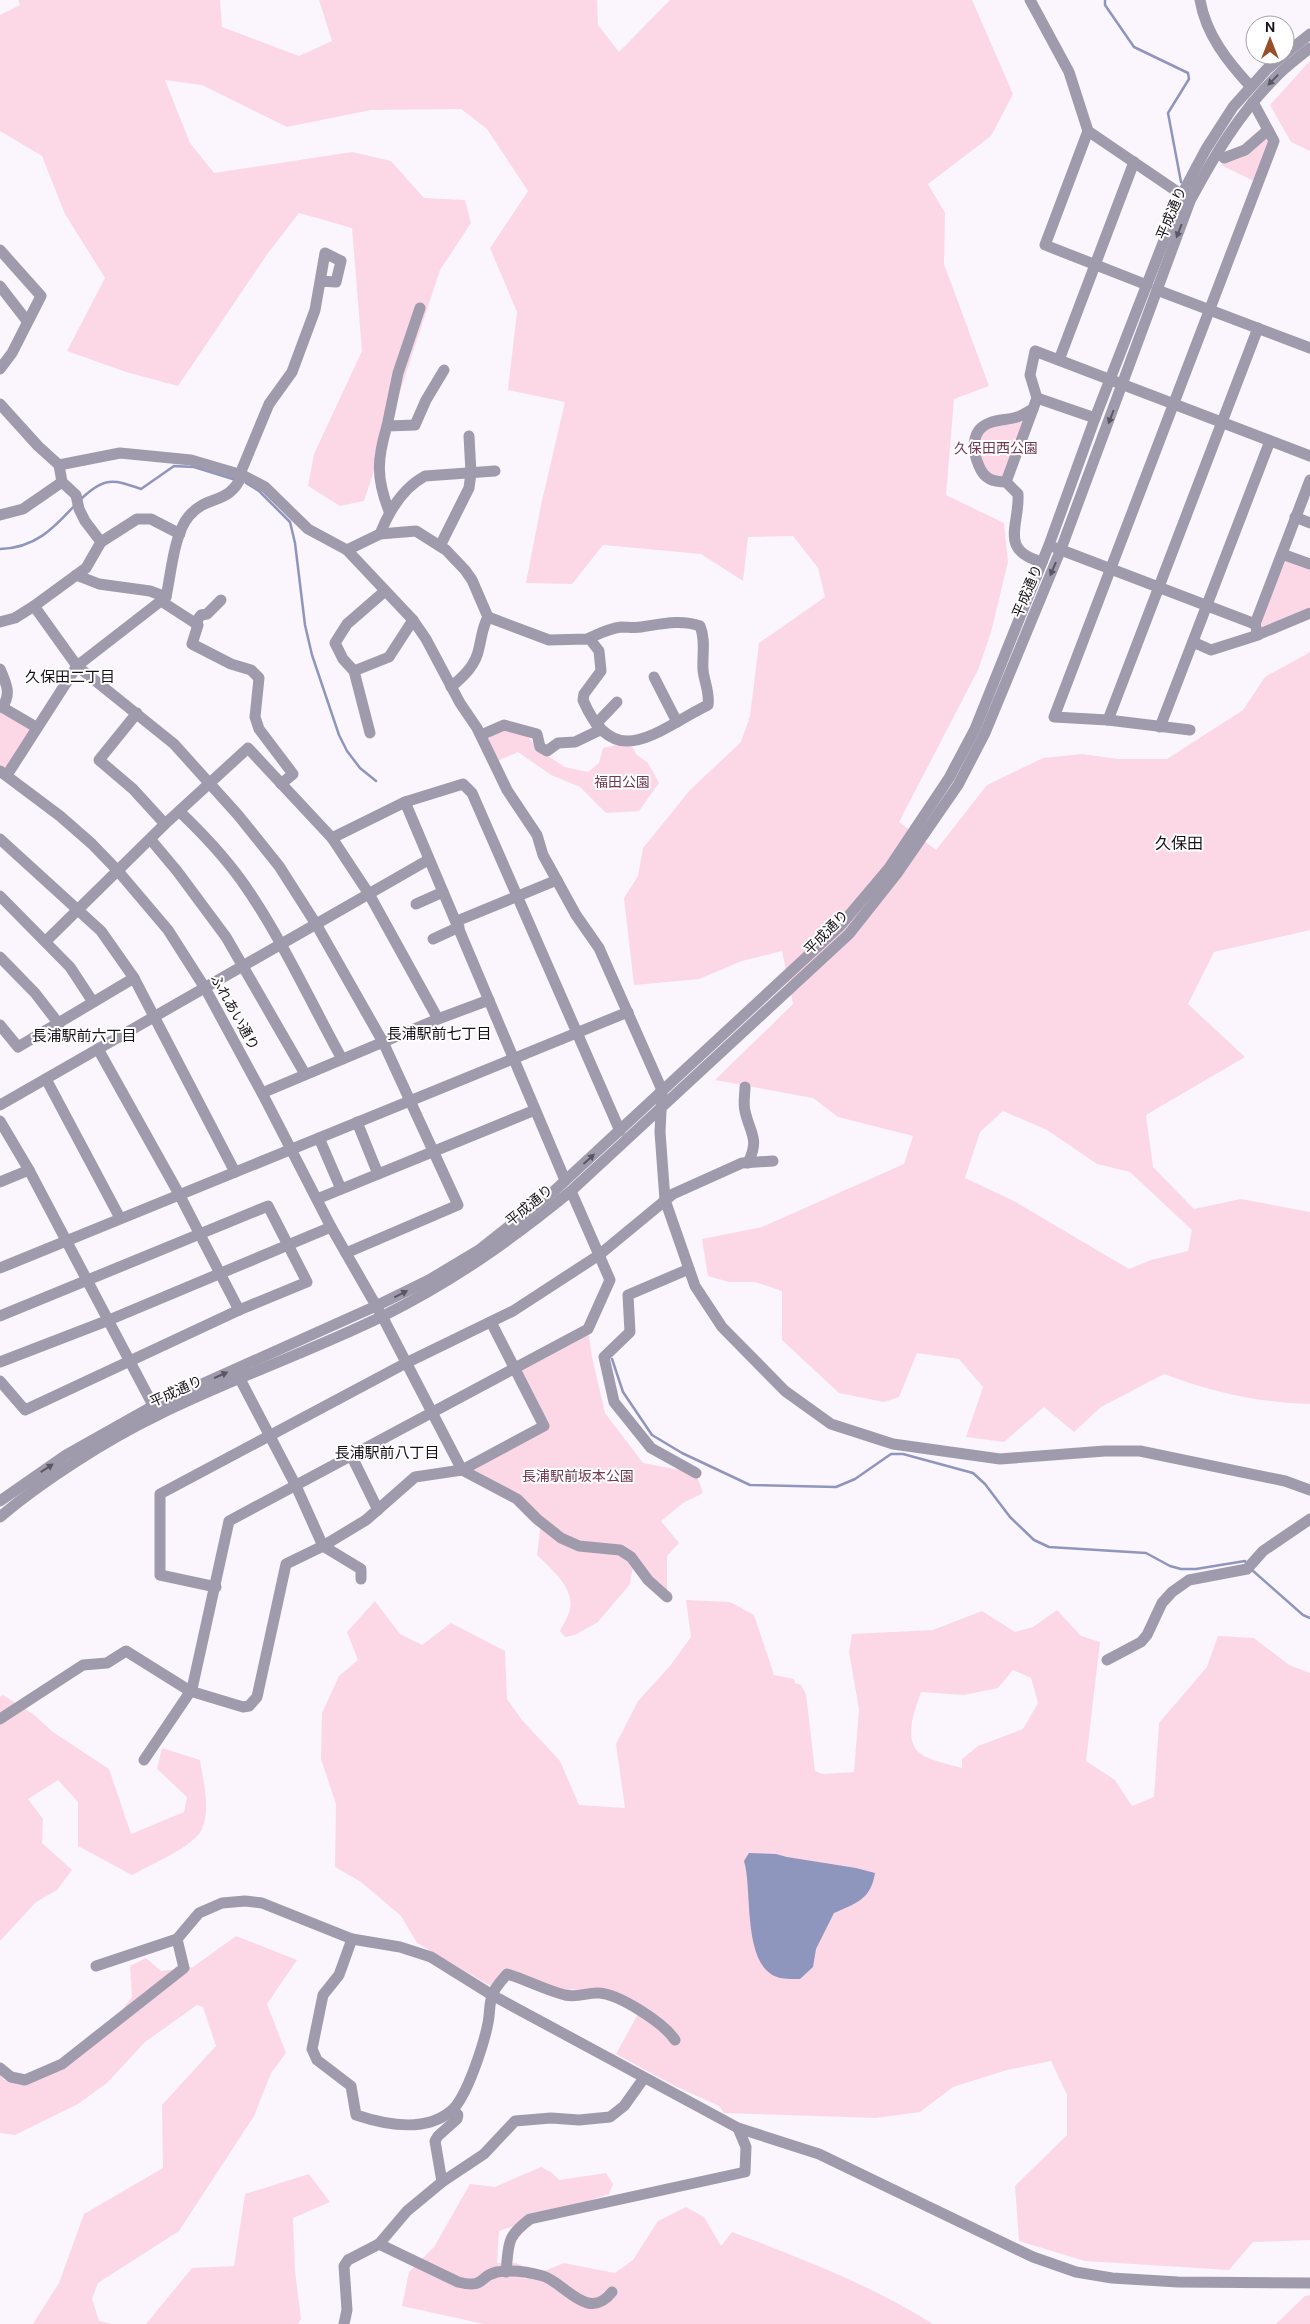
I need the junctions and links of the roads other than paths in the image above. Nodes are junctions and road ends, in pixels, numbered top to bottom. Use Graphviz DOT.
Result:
graph roads {
  1 [pos="1030,0"];
  2 [pos="1200,0"];
  3 [pos="1310,34"];
  4 [pos="1295,47"];
  5 [pos="1310,48"];
  6 [pos="1272,65"];
  7 [pos="1251,87"];
  8 [pos="1253,102"];
  9 [pos="1268,130"];
  10 [pos="1088,131"];
  11 [pos="1224,158"];
  12 [pos="1134,162"];
  13 [pos="1186,198"];
  14 [pos="0,250"];
  15 [pos="1094,265"];
  16 [pos="320,281"];
  17 [pos="0,286"];
  18 [pos="1152,287"];
  19 [pos="420,308"];
  20 [pos="1211,310"];
  21 [pos="27,321"];
  22 [pos="1258,328"];
  23 [pos="1310,348"];
  24 [pos="1059,360"];
  25 [pos="0,369"];
  26 [pos="444,370"];
  27 [pos="1110,380"];
  28 [pos="1123,384"];
  29 [pos="0,404"];
  30 [pos="1035,404"];
  31 [pos="1174,404"];
  32 [pos="1096,418"];
  33 [pos="1222,422"];
  34 [pos="387,426"];
  35 [pos="469,436"];
  36 [pos="1270,441"];
  37 [pos="1310,456"];
  38 [pos="59,464"];
  39 [pos="495,471"];
  40 [pos="471,473"];
  41 [pos="241,474"];
  42 [pos="1310,480"];
  43 [pos="62,482"];
  44 [pos="1006,482"];
  45 [pos="390,511"];
  46 [pos="0,515"];
  47 [pos="1295,518"];
  48 [pos="1310,523"];
  49 [pos="180,534"];
  50 [pos="380,534"];
  51 [pos="101,542"];
  52 [pos="440,546"];
  53 [pos="1049,546"];
  54 [pos="1061,549"];
  55 [pos="347,550"];
  56 [pos="1282,554"];
  57 [pos="1042,562"];
  58 [pos="1310,564"];
  59 [pos="1112,569"];
  60 [pos="76,575"];
  61 [pos="1159,588"];
  62 [pos="385,591"];
  63 [pos="164,599"];
  64 [pos="221,600"];
  65 [pos="34,606"];
  66 [pos="1207,606"];
  67 [pos="1310,613"];
  68 [pos="488,617"];
  69 [pos="413,620"];
  70 [pos="0,622"];
  71 [pos="194,623"];
  72 [pos="1256,629"];
  73 [pos="589,638"];
  74 [pos="1193,642"];
  75 [pos="77,666"];
  76 [pos="0,669"];
  77 [pos="354,671"];
  78 [pos="654,677"];
  79 [pos="452,687"];
  80 [pos="617,702"];
  81 [pos="1,707"];
  82 [pos="137,713"];
  83 [pos="1108,720"];
  84 [pos="677,722"];
  85 [pos="598,727"];
  86 [pos="1160,727"];
  87 [pos="36,728"];
  88 [pos="1190,730"];
  89 [pos="370,733"];
  90 [pos="481,735"];
  91 [pos="3,773"];
  92 [pos="210,783"];
  93 [pos="281,784"];
  94 [pos="405,802"];
  95 [pos="180,812"];
  96 [pos="165,824"];
  97 [pos="332,838"];
  98 [pos="0,839"];
  99 [pos="151,840"];
  100 [pos="428,860"];
  101 [pos="118,871"];
  102 [pos="557,880"];
  103 [pos="443,892"];
  104 [pos="369,894"];
  105 [pos="0,896"];
  106 [pos="518,897"];
  107 [pos="416,904"];
  108 [pos="78,909"];
  109 [pos="316,924"];
  110 [pos="458,924"];
  111 [pos="433,939"];
  112 [pos="46,941"];
  113 [pos="280,945"];
  114 [pos="0,957"];
  115 [pos="244,966"];
  116 [pos="134,978"];
  117 [pos="205,988"];
  118 [pos="489,1000"];
  119 [pos="93,1002"];
  120 [pos="628,1012"];
  121 [pos="153,1018"];
  122 [pos="438,1019"];
  123 [pos="0,1024"];
  124 [pos="59,1024"];
  125 [pos="578,1032"];
  126 [pos="383,1042"];
  127 [pos="98,1049"];
  128 [pos="514,1058"];
  129 [pos="342,1059"];
  130 [pos="305,1074"];
  131 [pos="46,1078"];
  132 [pos="746,1087"];
  133 [pos="662,1090"];
  134 [pos="262,1093"];
  135 [pos="410,1100"];
  136 [pos="0,1105"];
  137 [pos="662,1106"];
  138 [pos="535,1110"];
  139 [pos="0,1121"];
  140 [pos="357,1122"];
  141 [pos="620,1131"];
  142 [pos="319,1138"];
  143 [pos="291,1149"];
  144 [pos="433,1152"];
  145 [pos="773,1161"];
  146 [pos="748,1163"];
  147 [pos="29,1170"];
  148 [pos="235,1172"];
  149 [pos="378,1174"];
  150 [pos="565,1180"];
  151 [pos="0,1182"];
  152 [pos="342,1189"];
  153 [pos="571,1191"];
  154 [pos="179,1194"];
  155 [pos="317,1199"];
  156 [pos="665,1200"];
  157 [pos="120,1218"];
  158 [pos="331,1227"];
  159 [pos="200,1234"];
  160 [pos="67,1242"];
  161 [pos="289,1243"];
  162 [pos="346,1253"];
  163 [pos="599,1255"];
  164 [pos="0,1268"];
  165 [pos="689,1269"];
  166 [pos="222,1274"];
  167 [pos="88,1281"];
  168 [pos="239,1310"];
  169 [pos="379,1311"];
  170 [pos="0,1316"];
  171 [pos="109,1320"];
  172 [pos="491,1322"];
  173 [pos="130,1361"];
  174 [pos="0,1362"];
  175 [pos="406,1363"];
  176 [pos="514,1369"];
  177 [pos="240,1379"];
  178 [pos="0,1381"];
  179 [pos="155,1410"];
  180 [pos="432,1414"];
  181 [pos="270,1435"];
  182 [pos="352,1457"];
  183 [pos="462,1470"];
  184 [pos="696,1473"];
  185 [pos="296,1486"];
  186 [pos="1310,1490"];
  187 [pos="2,1494"];
  188 [pos="15,1504"];
  189 [pos="378,1510"];
  190 [pos="0,1517"];
  191 [pos="1310,1518"];
  192 [pos="323,1546"];
  193 [pos="361,1579"];
  194 [pos="216,1587"];
  195 [pos="667,1597"];
  196 [pos="1107,1660"];
  197 [pos="190,1691"];
  198 [pos="0,1719"];
  199 [pos="144,1760"];
  200 [pos="352,1938"];
  201 [pos="177,1939"];
  202 [pos="96,1966"];
  203 [pos="492,1995"];
  204 [pos="675,2040"];
  205 [pos="0,2068"];
  206 [pos="644,2078"];
  207 [pos="453,2110"];
  208 [pos="738,2128"];
  209 [pos="442,2182"];
  210 [pos="379,2244"];
  211 [pos="506,2272"];
  212 [pos="1310,2284"];
  213 [pos="612,2292"];
  214 [pos="344,2324"];
  1 -- 10 [label="street"];
  2 -- 7 [label="street"];
  3 -- 4 [label="street, 平成通り"];
  5 -- 8 [label="street, 平成通り, one-way"];
  6 -- 7 [label="street, 平成通り"];
  7 -- 13 [label="street, 平成通り"];
  8 -- 9 [label="street"];
  8 -- 13 [label="street, 平成通り"];
  9 -- 11 [label="street"];
  9 -- 20 [label="street"];
  10 -- 12 [label="street"];
  10 -- 15 [label="street"];
  12 -- 13 [label="street"];
  12 -- 15 [label="street"];
  13 -- 18 [label="street, 平成通り"];
  14 -- 21 [label="street"];
  15 -- 18 [label="street"];
  15 -- 24 [label="street"];
  16 -- 41 [label="street"];
  17 -- 21 [label="street"];
  18 -- 20 [label="street"];
  18 -- 27 [label="street, 平成通り"];
  18 -- 28 [label="street, 平成通り"];
  19 -- 34 [label="street"];
  20 -- 22 [label="street"];
  20 -- 31 [label="street"];
  21 -- 25 [label="street"];
  22 -- 23 [label="street"];
  22 -- 33 [label="street"];
  24 -- 27 [label="street"];
  24 -- 30 [label="street"];
  26 -- 34 [label="street"];
  27 -- 28 [label="street"];
  27 -- 32 [label="street, 平成通り"];
  28 -- 31 [label="street"];
  28 -- 54 [label="street, 平成通り, one-way"];
  29 -- 38 [label="street"];
  30 -- 32 [label="street"];
  30 -- 44 [label="street"];
  30 -- 44 [label="street"];
  31 -- 33 [label="street"];
  31 -- 59 [label="street"];
  32 -- 53 [label="street, 平成通り"];
  33 -- 36 [label="street"];
  33 -- 61 [label="street"];
  34 -- 45 [label="street"];
  35 -- 40 [label="street"];
  36 -- 37 [label="street"];
  36 -- 66 [label="street"];
  38 -- 41 [label="street"];
  38 -- 43 [label="street"];
  39 -- 40 [label="street"];
  40 -- 45 [label="street"];
  40 -- 52 [label="street"];
  41 -- 49 [label="street"];
  41 -- 55 [label="street"];
  42 -- 47 [label="street"];
  43 -- 46 [label="street"];
  43 -- 51 [label="street"];
  44 -- 57 [label="street"];
  45 -- 50 [label="street"];
  47 -- 48 [label="street"];
  47 -- 56 [label="street"];
  49 -- 51 [label="street"];
  49 -- 63 [label="street"];
  50 -- 52 [label="street"];
  50 -- 55 [label="street"];
  51 -- 60 [label="street"];
  52 -- 68 [label="street"];
  53 -- 54 [label="street"];
  53 -- 57 [label="street, 平成通り"];
  54 -- 59 [label="street"];
  54 -- 137 [label="street, 平成通り, one-way"];
  55 -- 62 [label="street"];
  56 -- 58 [label="street"];
  56 -- 72 [label="street"];
  57 -- 133 [label="street, 平成通り"];
  59 -- 61 [label="street"];
  59 -- 83 [label="street"];
  60 -- 63 [label="street"];
  60 -- 65 [label="street"];
  61 -- 66 [label="street"];
  61 -- 83 [label="street"];
  62 -- 69 [label="street"];
  62 -- 77 [label="street"];
  63 -- 71 [label="street"];
  63 -- 75 [label="street"];
  64 -- 71 [label="street"];
  65 -- 70 [label="street"];
  65 -- 75 [label="street"];
  66 -- 72 [label="street"];
  66 -- 74 [label="street"];
  67 -- 72 [label="street"];
  68 -- 73 [label="street"];
  68 -- 79 [label="street"];
  69 -- 77 [label="street"];
  69 -- 79 [label="street"];
  71 -- 93 [label="street"];
  72 -- 74 [label="street"];
  73 -- 84 [label="street"];
  73 -- 85 [label="street"];
  74 -- 86 [label="street"];
  75 -- 82 [label="street"];
  75 -- 87 [label="street"];
  76 -- 81 [label="street"];
  77 -- 89 [label="street"];
  78 -- 84 [label="street"];
  79 -- 90 [label="street"];
  80 -- 85 [label="street"];
  81 -- 87 [label="street"];
  82 -- 92 [label="street"];
  82 -- 96 [label="street"];
  83 -- 86 [label="street"];
  84 -- 85 [label="street"];
  85 -- 90 [label="street"];
  86 -- 88 [label="street"];
  87 -- 91 [label="street"];
  90 -- 102 [label="street"];
  91 -- 101 [label="street, ふれあい通り"];
  92 -- 93 [label="street"];
  92 -- 95 [label="street"];
  92 -- 109 [label="street"];
  93 -- 97 [label="street"];
  94 -- 97 [label="street"];
  94 -- 100 [label="street"];
  94 -- 106 [label="street"];
  95 -- 96 [label="street"];
  95 -- 113 [label="street"];
  96 -- 99 [label="street"];
  97 -- 104 [label="street"];
  98 -- 108 [label="street"];
  99 -- 101 [label="street"];
  99 -- 115 [label="street"];
  100 -- 103 [label="street"];
  100 -- 104 [label="street"];
  101 -- 108 [label="street"];
  101 -- 117 [label="street, ふれあい通り"];
  102 -- 106 [label="street"];
  102 -- 120 [label="street"];
  103 -- 107 [label="street"];
  103 -- 110 [label="street"];
  104 -- 109 [label="street"];
  104 -- 122 [label="street"];
  105 -- 112 [label="street"];
  106 -- 110 [label="street"];
  106 -- 125 [label="street"];
  108 -- 112 [label="street"];
  108 -- 116 [label="street"];
  109 -- 113 [label="street"];
  109 -- 126 [label="street"];
  110 -- 111 [label="street"];
  110 -- 118 [label="street"];
  112 -- 119 [label="street"];
  113 -- 115 [label="street"];
  113 -- 129 [label="street"];
  114 -- 124 [label="street"];
  115 -- 117 [label="street"];
  115 -- 130 [label="street"];
  116 -- 119 [label="street"];
  116 -- 121 [label="street"];
  117 -- 121 [label="street"];
  117 -- 134 [label="street, ふれあい通り"];
  118 -- 122 [label="street"];
  118 -- 128 [label="street"];
  119 -- 124 [label="street"];
  120 -- 125 [label="street"];
  120 -- 133 [label="street"];
  121 -- 127 [label="street"];
  121 -- 148 [label="street"];
  122 -- 126 [label="street"];
  123 -- 124 [label="street"];
  125 -- 128 [label="street"];
  125 -- 141 [label="street"];
  126 -- 129 [label="street"];
  126 -- 135 [label="street"];
  127 -- 131 [label="street"];
  127 -- 154 [label="street"];
  128 -- 135 [label="street"];
  128 -- 138 [label="street"];
  129 -- 130 [label="street"];
  130 -- 134 [label="street"];
  131 -- 136 [label="street"];
  131 -- 157 [label="street"];
  132 -- 146 [label="street"];
  133 -- 137 [label="street"];
  133 -- 141 [label="street, 平成通り"];
  134 -- 143 [label="street, ふれあい通り"];
  135 -- 140 [label="street"];
  135 -- 144 [label="street"];
  137 -- 153 [label="street, 平成通り"];
  137 -- 156 [label="street"];
  138 -- 144 [label="street"];
  138 -- 150 [label="street"];
  139 -- 147 [label="street"];
  140 -- 142 [label="street"];
  140 -- 149 [label="street"];
  150 -- 141 [label="street, 平成通り, one-way"];
  142 -- 143 [label="street"];
  142 -- 152 [label="street"];
  143 -- 148 [label="street"];
  143 -- 155 [label="street, ふれあい通り"];
  144 -- 149 [label="street"];
  144 -- 162 [label="street"];
  145 -- 146 [label="street"];
  146 -- 156 [label="street"];
  147 -- 151 [label="street"];
  147 -- 160 [label="street"];
  148 -- 154 [label="street"];
  149 -- 152 [label="street"];
  169 -- 150 [label="street, 平成通り, one-way"];
  152 -- 155 [label="street"];
  153 -- 163 [label="street"];
  153 -- 169 [label="street, 平成通り"];
  154 -- 157 [label="street"];
  154 -- 159 [label="street"];
  155 -- 158 [label="street, ふれあい通り"];
  156 -- 163 [label="street"];
  156 -- 165 [label="street"];
  157 -- 160 [label="street"];
  158 -- 161 [label="street"];
  158 -- 162 [label="street, ふれあい通り"];
  159 -- 161 [label="street"];
  159 -- 166 [label="street"];
  159 -- 167 [label="street"];
  160 -- 164 [label="street"];
  160 -- 167 [label="street"];
  161 -- 166 [label="street"];
  161 -- 168 [label="street"];
  162 -- 169 [label="street, ふれあい通り"];
  163 -- 172 [label="street"];
  163 -- 176 [label="street"];
  165 -- 184 [label="street"];
  165 -- 186 [label="street"];
  166 -- 168 [label="street"];
  166 -- 171 [label="street"];
  167 -- 170 [label="street"];
  167 -- 171 [label="street"];
  168 -- 173 [label="street"];
  169 -- 175 [label="street, ふれあい通り"];
  169 -- 177 [label="street, 平成通り"];
  179 -- 169 [label="street, 平成通り, one-way"];
  171 -- 173 [label="street"];
  171 -- 174 [label="street"];
  172 -- 175 [label="street"];
  172 -- 176 [label="street"];
  173 -- 178 [label="street"];
  173 -- 179 [label="street"];
  175 -- 180 [label="street, ふれあい通り"];
  175 -- 181 [label="street"];
  176 -- 180 [label="street"];
  176 -- 183 [label="street"];
  177 -- 179 [label="street, 平成通り"];
  177 -- 181 [label="street"];
  187 -- 179 [label="street, 平成通り, one-way"];
  179 -- 188 [label="street, 平成通り"];
  180 -- 182 [label="street"];
  180 -- 183 [label="street, ふれあい通り"];
  181 -- 185 [label="street"];
  181 -- 194 [label="street"];
  182 -- 185 [label="street"];
  182 -- 189 [label="street"];
  183 -- 189 [label="street"];
  183 -- 195 [label="street"];
  185 -- 192 [label="street"];
  185 -- 194 [label="street"];
  187 -- 188 [label="street"];
  188 -- 190 [label="street, 平成通り"];
  189 -- 192 [label="street"];
  191 -- 196 [label="street"];
  192 -- 193 [label="street"];
  192 -- 197 [label="street"];
  194 -- 197 [label="street"];
  197 -- 198 [label="street"];
  197 -- 199 [label="street"];
  200 -- 201 [label="street"];
  200 -- 203 [label="street"];
  200 -- 207 [label="street"];
  201 -- 202 [label="street"];
  201 -- 205 [label="street"];
  203 -- 204 [label="street"];
  203 -- 206 [label="street"];
  203 -- 207 [label="street"];
  206 -- 208 [label="street"];
  206 -- 209 [label="street"];
  207 -- 209 [label="street"];
  208 -- 211 [label="street"];
  208 -- 212 [label="street"];
  209 -- 210 [label="street"];
  210 -- 211 [label="street"];
  210 -- 214 [label="street"];
  211 -- 213 [label="street"];
}
